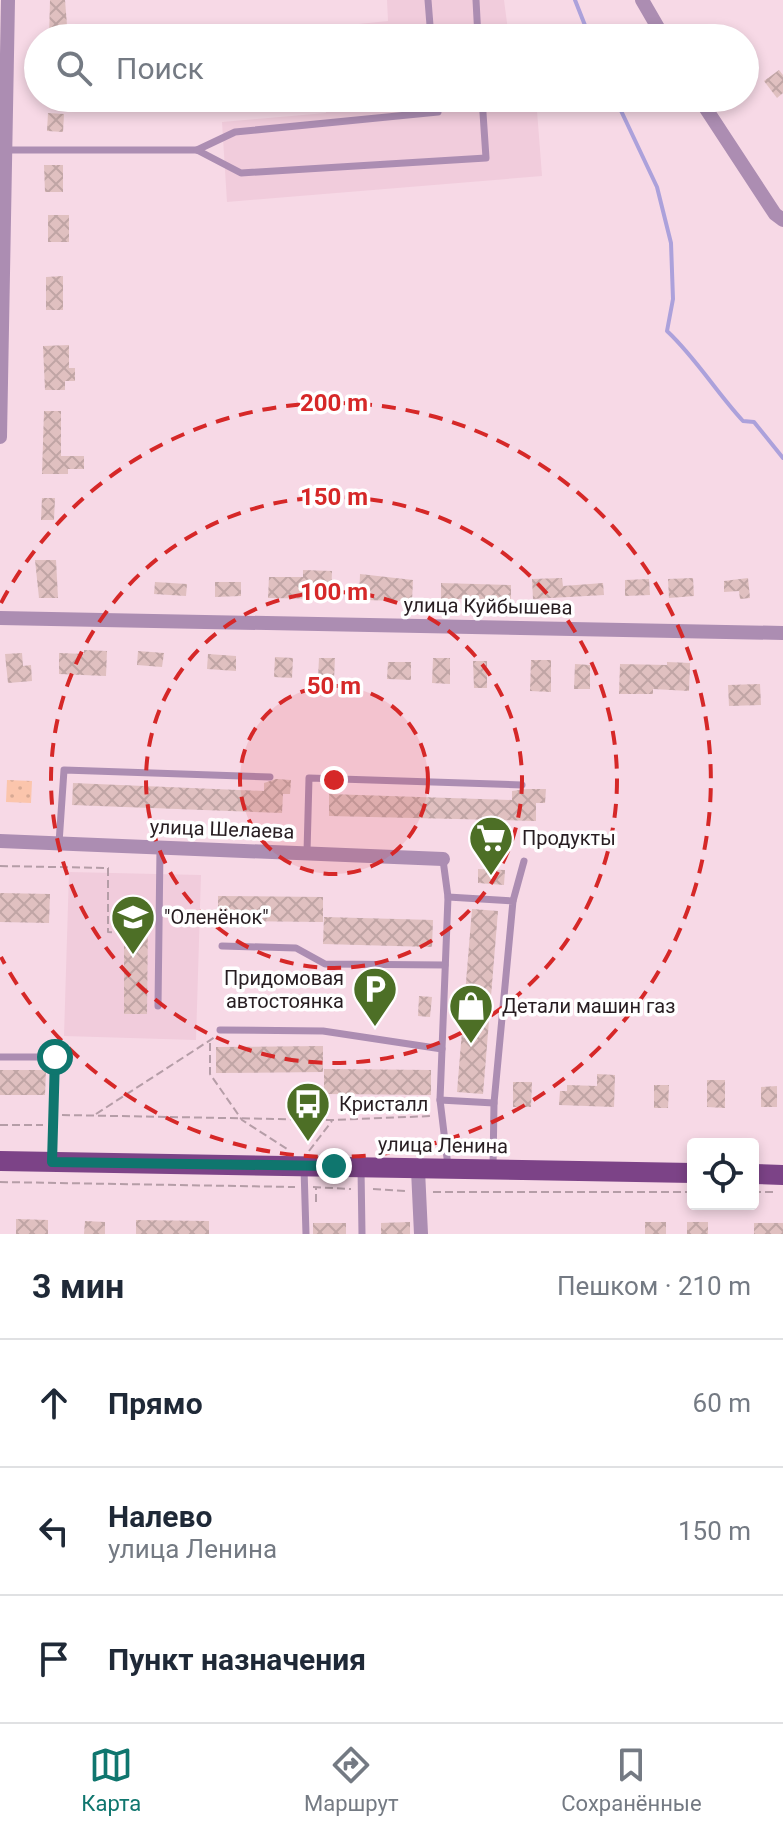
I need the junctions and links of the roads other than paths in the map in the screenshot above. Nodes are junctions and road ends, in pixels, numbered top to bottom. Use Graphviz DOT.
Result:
graph roads {
  1 [pos="8,0"];
  2 [pos="428,0"];
  3 [pos="476,0"];
  4 [pos="642,0"];
  5 [pos="430,24"];
  6 [pos="477,24"];
  7 [pos="656,24"];
  8 [pos="438,112"];
  9 [pos="483,112"];
  10 [pos="708,112"];
  11 [pos="6,150"];
  12 [pos="197,150"];
  13 [pos="783,220"];
  14 [pos="0,437"];
  15 [pos="0,618"];
  16 [pos="783,633"];
  17 [pos="270,777"];
  18 [pos="522,785"];
  19 [pos="0,841"];
  20 [pos="59,843"];
  21 [pos="160,848"];
  22 [pos="307,852"];
  23 [pos="443,859"];
  24 [pos="524,861"];
  25 [pos="448,897"];
  26 [pos="513,901"];
  27 [pos="222,946"];
  28 [pos="445,965"];
  29 [pos="158,1006"];
  30 [pos="220,1030"];
  31 [pos="442,1049"];
  32 [pos="0,1057"];
  33 [pos="440,1100"];
  34 [pos="494,1103"];
  35 [pos="301,1156"];
  36 [pos="0,1161"];
  37 [pos="52,1162"];
  38 [pos="361,1167"];
  39 [pos="448,1169"];
  40 [pos="493,1169"];
  41 [pos="418,1170"];
  42 [pos="687,1173"];
  43 [pos="759,1174"];
  44 [pos="783,1175"];
  45 [pos="306,1234"];
  46 [pos="362,1234"];
  47 [pos="421,1234"];
  1 -- 11 [label="street"];
  2 -- 5 [label="lane"];
  3 -- 6 [label="lane"];
  4 -- 7 [label="street"];
  8 -- 12 [label="lane"];
  9 -- 12 [label="lane"];
  10 -- 13 [label="street"];
  11 -- 12 [label="lane"];
  11 -- 14 [label="street"];
  15 -- 16 [label="street, улица Куйбышева"];
  17 -- 20 [label="lane"];
  18 -- 22 [label="lane"];
  19 -- 20 [label="street, улица Шелаева"];
  20 -- 21 [label="street, улица Шелаева"];
  21 -- 22 [label="street, улица Шелаева"];
  21 -- 29 [label="lane"];
  22 -- 23 [label="street, улица Шелаева"];
  23 -- 25 [label="lane"];
  24 -- 26 [label="lane"];
  25 -- 26 [label="lane"];
  25 -- 28 [label="lane"];
  26 -- 34 [label="lane"];
  27 -- 28 [label="lane"];
  28 -- 31 [label="lane"];
  30 -- 31 [label="lane"];
  31 -- 33 [label="lane"];
  32 -- 37 [label="lane"];
  33 -- 34 [label="lane"];
  33 -- 39 [label="lane"];
  34 -- 40 [label="lane"];
  35 -- 37 [label="main road, улица Ленина"];
  35 -- 38 [label="main road, улица Ленина"];
  35 -- 45 [label="lane"];
  36 -- 37 [label="main road, улица Ленина"];
  38 -- 41 [label="main road, улица Ленина"];
  38 -- 46 [label="lane"];
  39 -- 40 [label="main road, улица Ленина"];
  39 -- 41 [label="main road, улица Ленина"];
  40 -- 42 [label="main road, улица Ленина"];
  41 -- 47 [label="street"];
  43 -- 44 [label="main road"];
}
